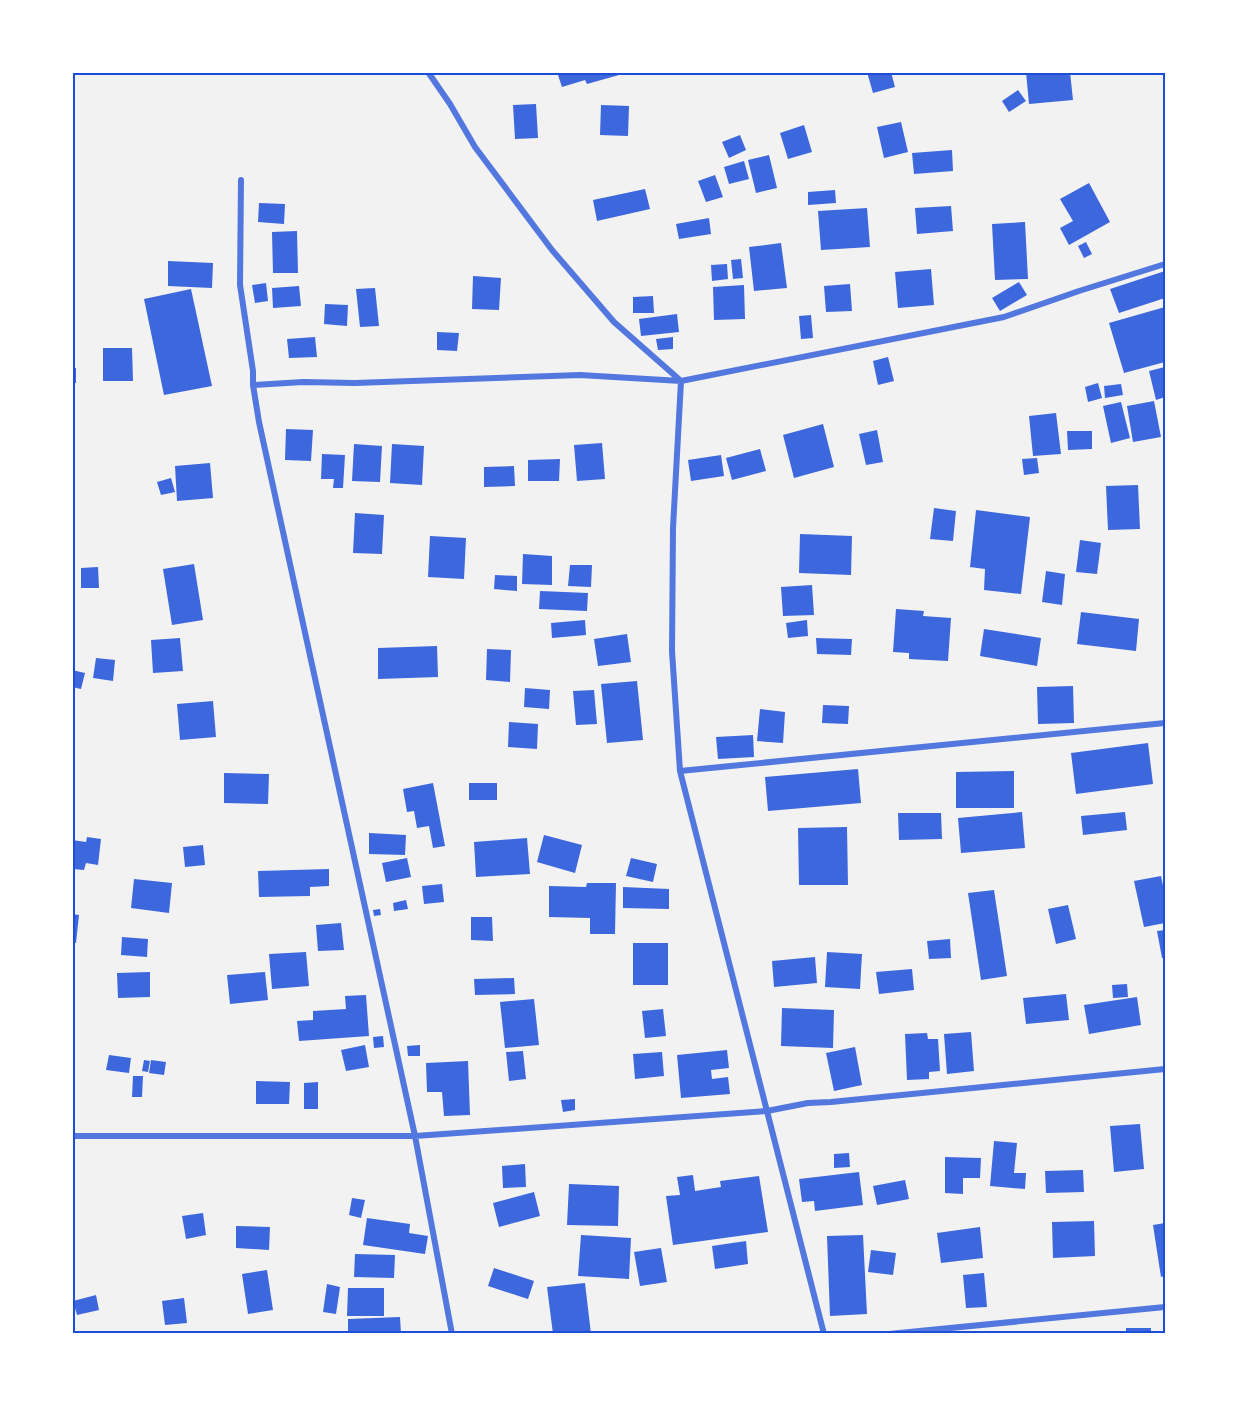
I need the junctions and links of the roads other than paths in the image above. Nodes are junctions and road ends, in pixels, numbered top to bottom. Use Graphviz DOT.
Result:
graph roads {
  1 [pos="428,72"];
  2 [pos="241,180"];
  3 [pos="1165,264"];
  4 [pos="681,381"];
  5 [pos="253,385"];
  6 [pos="1165,723"];
  7 [pos="680,771"];
  8 [pos="1165,1069"];
  9 [pos="767,1111"];
  10 [pos="72,1136"];
  11 [pos="415,1136"];
  12 [pos="1165,1306"];
  13 [pos="452,1334"];
  14 [pos="824,1334"];
  15 [pos="889,1334"];
  1 -- 4 [label="street"];
  2 -- 5 [label="street"];
  3 -- 4 [label="street"];
  4 -- 5 [label="street"];
  4 -- 7 [label="street"];
  5 -- 11 [label="street"];
  6 -- 7 [label="street"];
  7 -- 9 [label="street"];
  8 -- 9 [label="street"];
  9 -- 11 [label="street"];
  9 -- 14 [label="street"];
  10 -- 11 [label="street"];
  11 -- 13 [label="street"];
  12 -- 15 [label="street"];
}
